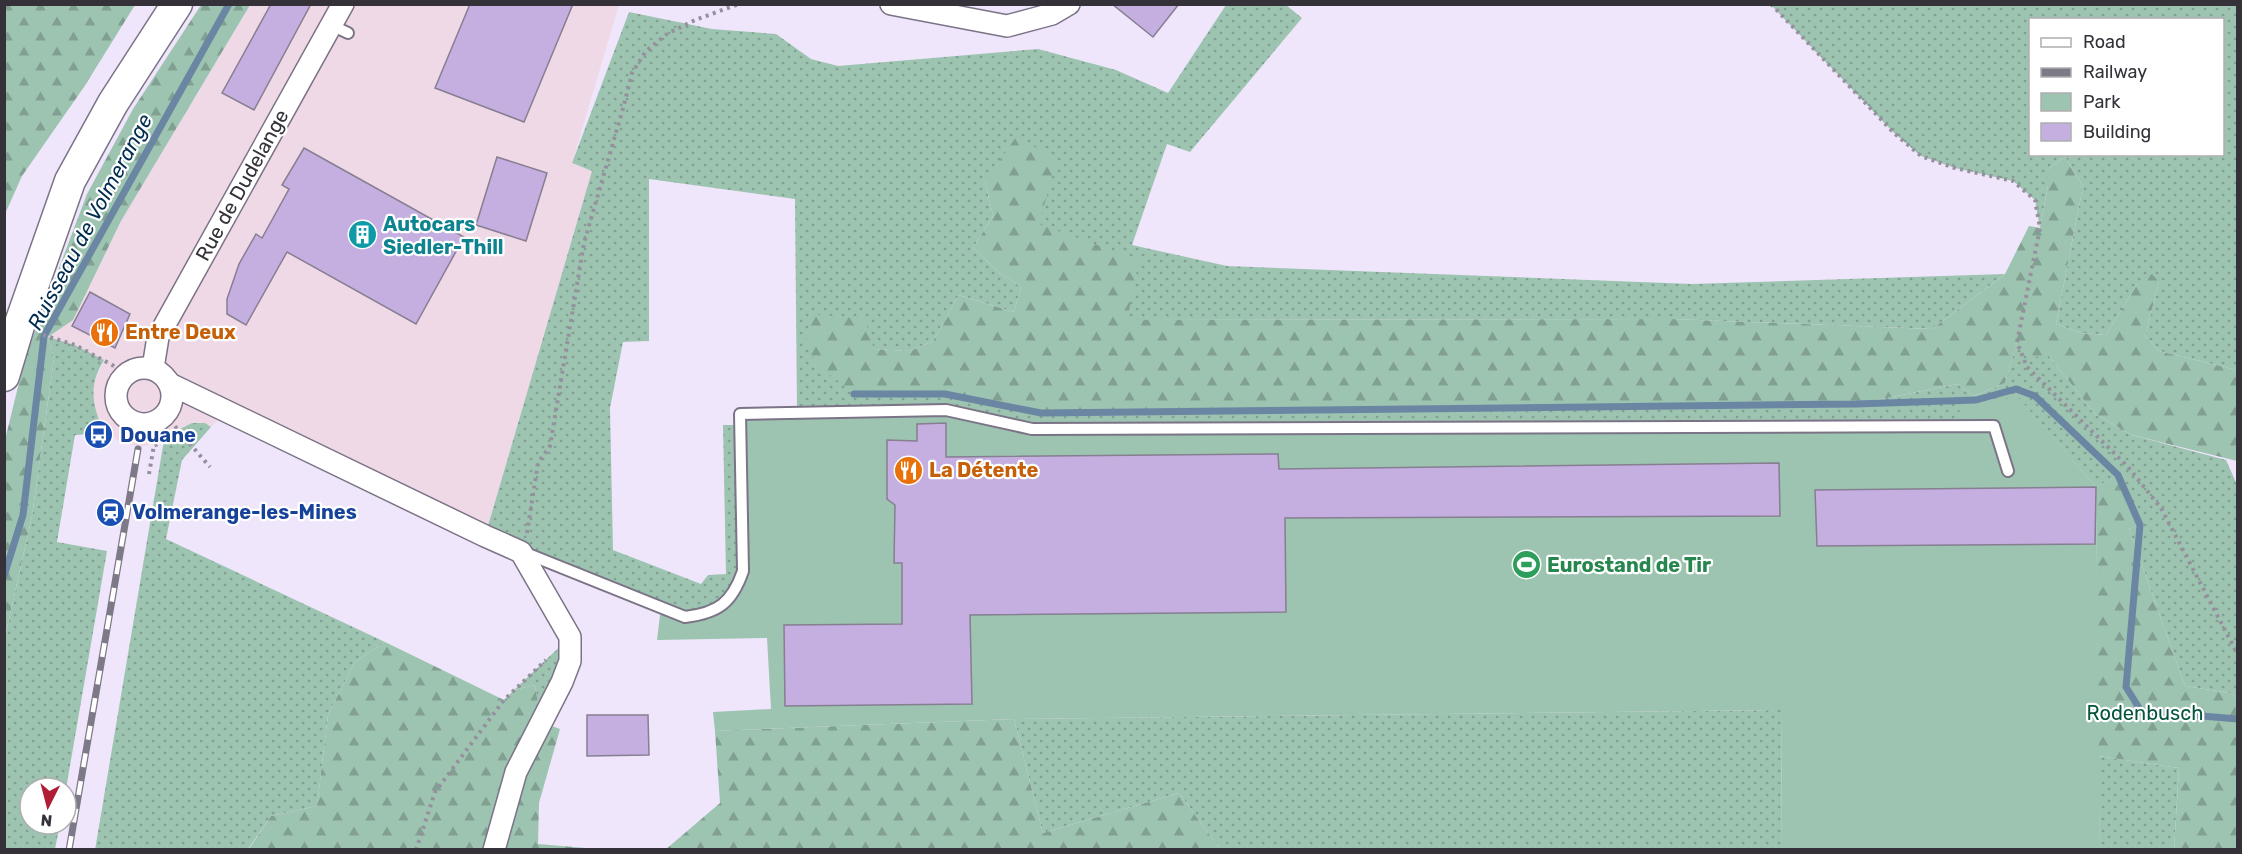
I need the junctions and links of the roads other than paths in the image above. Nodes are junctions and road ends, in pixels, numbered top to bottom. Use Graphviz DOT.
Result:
graph roads {
  1 [pos="177,4"];
  2 [pos="343,4"];
  3 [pos="891,4"];
  4 [pos="1069,4"];
  5 [pos="153,369"];
  6 [pos="4,376"];
  7 [pos="170,384"];
  8 [pos="2008,471"];
  9 [pos="521,552"];
  10 [pos="494,849"];
  1 -- 6 [label="main road"];
  2 -- 5 [label="street, Rue de Dudelange"];
  3 -- 4 [label="street"];
  5 -- 7 [label="street"];
  5 -- 7 [label="street"];
  7 -- 9 [label="street"];
  8 -- 9 [label="lane"];
  9 -- 10 [label="street"];
}
